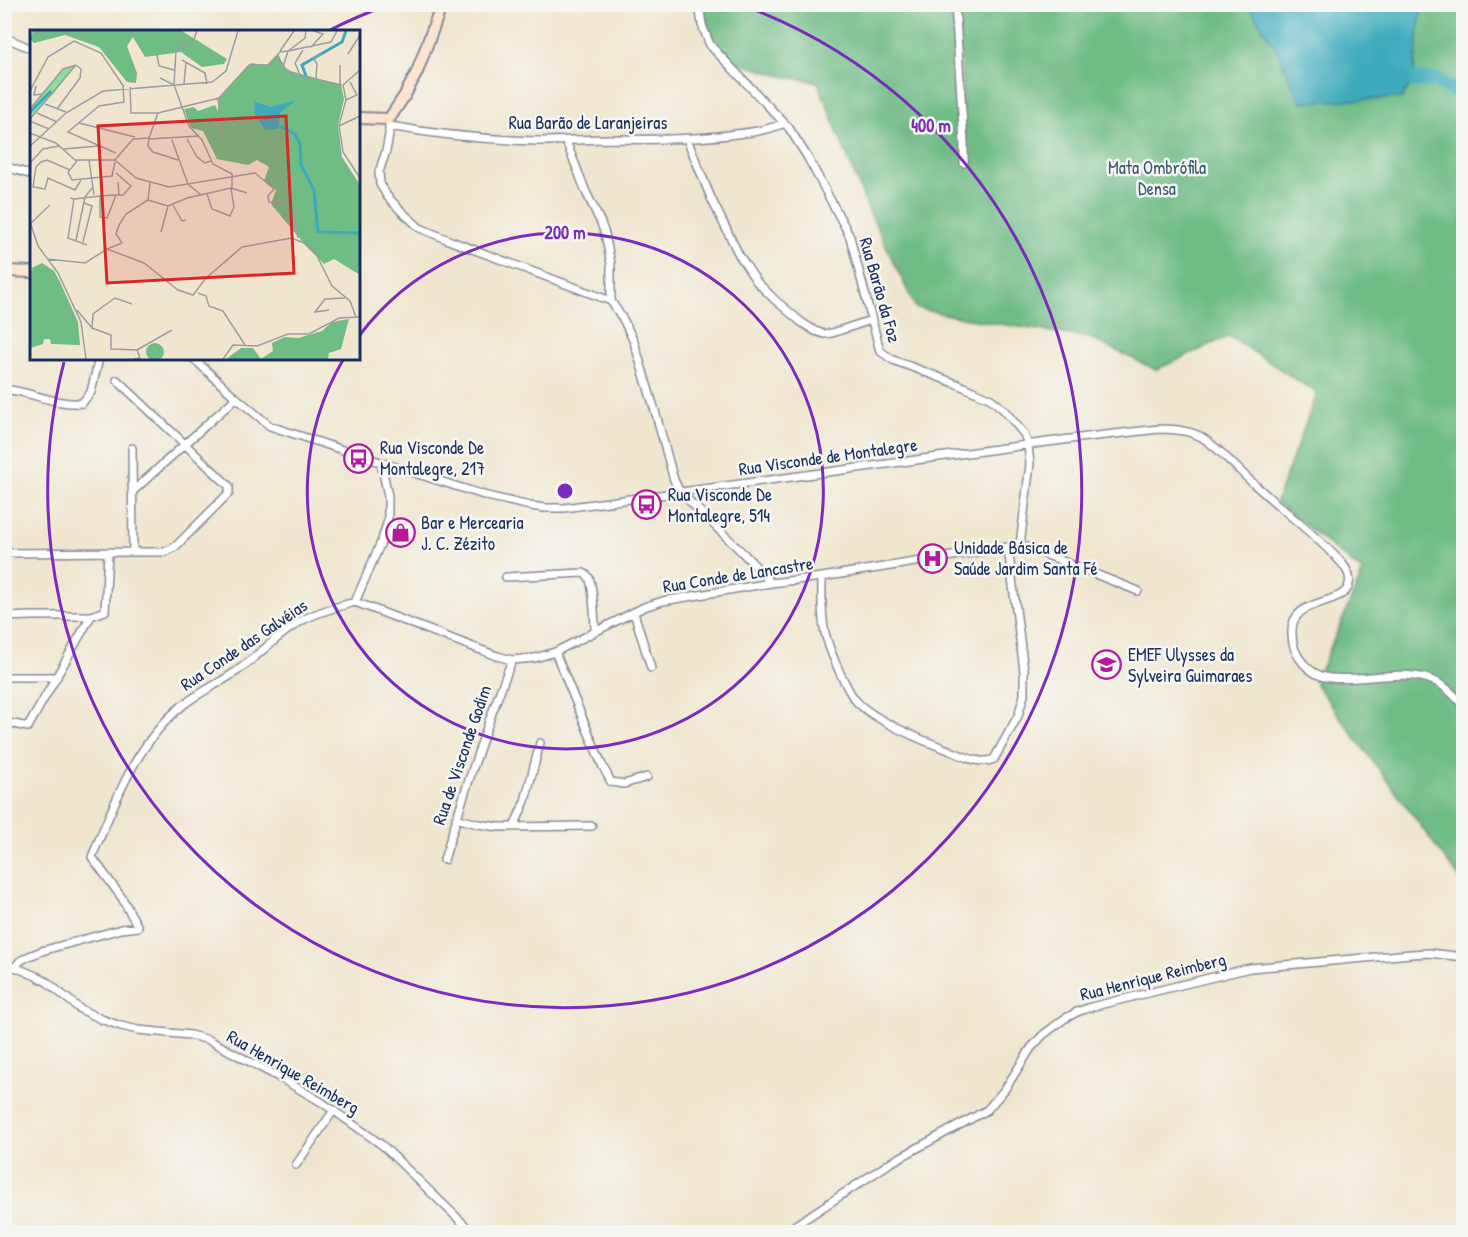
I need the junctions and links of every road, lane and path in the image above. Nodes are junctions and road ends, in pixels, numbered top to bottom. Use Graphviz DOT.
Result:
graph roads {
  1 [pos="442,4"];
  2 [pos="699,4"];
  3 [pos="955,4"];
  4 [pos="4,37"];
  5 [pos="30,48"];
  6 [pos="360,118"];
  7 [pos="389,122"];
  8 [pos="784,123"];
  9 [pos="687,140"];
  10 [pos="566,141"];
  11 [pos="964,163"];
  12 [pos="4,165"];
  13 [pos="30,174"];
  14 [pos="4,271"];
  15 [pos="30,272"];
  16 [pos="611,301"];
  17 [pos="871,320"];
  18 [pos="99,360"];
  19 [pos="195,360"];
  20 [pos="117,380"];
  21 [pos="4,389"];
  22 [pos="236,398"];
  23 [pos="185,445"];
  24 [pos="1029,445"];
  25 [pos="132,448"];
  26 [pos="381,463"];
  27 [pos="132,492"];
  28 [pos="680,492"];
  29 [pos="1020,545"];
  30 [pos="1008,547"];
  31 [pos="108,552"];
  32 [pos="133,552"];
  33 [pos="4,553"];
  34 [pos="506,577"];
  35 [pos="822,577"];
  36 [pos="771,583"];
  37 [pos="1138,591"];
  38 [pos="355,602"];
  39 [pos="634,613"];
  40 [pos="91,616"];
  41 [pos="4,617"];
  42 [pos="595,632"];
  43 [pos="555,651"];
  44 [pos="512,660"];
  45 [pos="651,668"];
  46 [pos="4,677"];
  47 [pos="57,677"];
  48 [pos="1464,706"];
  49 [pos="4,722"];
  50 [pos="540,743"];
  51 [pos="647,777"];
  52 [pos="456,818"];
  53 [pos="592,826"];
  54 [pos="514,827"];
  55 [pos="444,860"];
  56 [pos="1464,957"];
  57 [pos="4,967"];
  58 [pos="15,967"];
  59 [pos="334,1110"];
  60 [pos="296,1165"];
  61 [pos="472,1233"];
  62 [pos="785,1233"];
  1 -- 7 [label="main road"];
  2 -- 8 [label="street, Rua Barão da Foz"];
  3 -- 11 [label="street"];
  4 -- 5 [label="street"];
  6 -- 7 [label="main road, Rua Barão de Laranjeiras"];
  7 -- 10 [label="street, Rua Barão de Laranjeiras"];
  7 -- 16 [label="street"];
  8 -- 9 [label="street, Rua Barão de Laranjeiras"];
  8 -- 17 [label="street, Rua Barão da Foz"];
  9 -- 10 [label="street, Rua Barão de Laranjeiras"];
  9 -- 17 [label="street"];
  10 -- 16 [label="street"];
  12 -- 13 [label="street"];
  14 -- 15 [label="main road"];
  16 -- 28 [label="street"];
  17 -- 24 [label="street, Rua Barão da Foz"];
  18 -- 21 [label="street"];
  19 -- 22 [label="street, Rua Visconde de Montalegre"];
  20 -- 23 [label="street"];
  22 -- 23 [label="street"];
  22 -- 26 [label="street, Rua Visconde de Montalegre"];
  23 -- 27 [label="street"];
  23 -- 32 [label="street"];
  24 -- 28 [label="street, Rua Visconde de Montalegre"];
  24 -- 29 [label="street"];
  24 -- 48 [label="street, Rua Visconde de Montalegre"];
  25 -- 27 [label="street"];
  26 -- 28 [label="street, Rua Visconde de Montalegre"];
  26 -- 38 [label="street"];
  27 -- 32 [label="street"];
  28 -- 36 [label="street"];
  29 -- 30 [label="street, Rua Conde de Lancastre"];
  29 -- 37 [label="street, Rua Conde de Lancastre"];
  30 -- 35 [label="street, Rua Conde de Lancastre"];
  30 -- 35 [label="street"];
  31 -- 32 [label="street"];
  31 -- 33 [label="street"];
  31 -- 40 [label="street"];
  34 -- 42 [label="street"];
  35 -- 36 [label="street, Rua Conde de Lancastre"];
  36 -- 39 [label="street, Rua Conde de Lancastre"];
  38 -- 44 [label="street, Rua Conde de Lancastre"];
  38 -- 58 [label="street, Rua Conde das Galvéias"];
  39 -- 42 [label="street, Rua Conde de Lancastre"];
  39 -- 45 [label="street"];
  40 -- 41 [label="street"];
  40 -- 47 [label="street"];
  42 -- 43 [label="street, Rua Conde de Lancastre"];
  43 -- 44 [label="street, Rua Conde de Lancastre"];
  43 -- 51 [label="street"];
  44 -- 52 [label="street, Rua de Visconde Godim"];
  46 -- 47 [label="street"];
  47 -- 49 [label="street"];
  50 -- 54 [label="street"];
  52 -- 54 [label="street"];
  52 -- 55 [label="street, Rua de Visconde Godim"];
  53 -- 54 [label="street"];
  56 -- 62 [label="street, Rua Henrique Reimberg"];
  57 -- 58 [label="street, Rua Henrique Reimberg"];
  58 -- 59 [label="street, Rua Henrique Reimberg"];
  59 -- 60 [label="street"];
  59 -- 61 [label="street, Rua Henrique Reimberg"];
}
